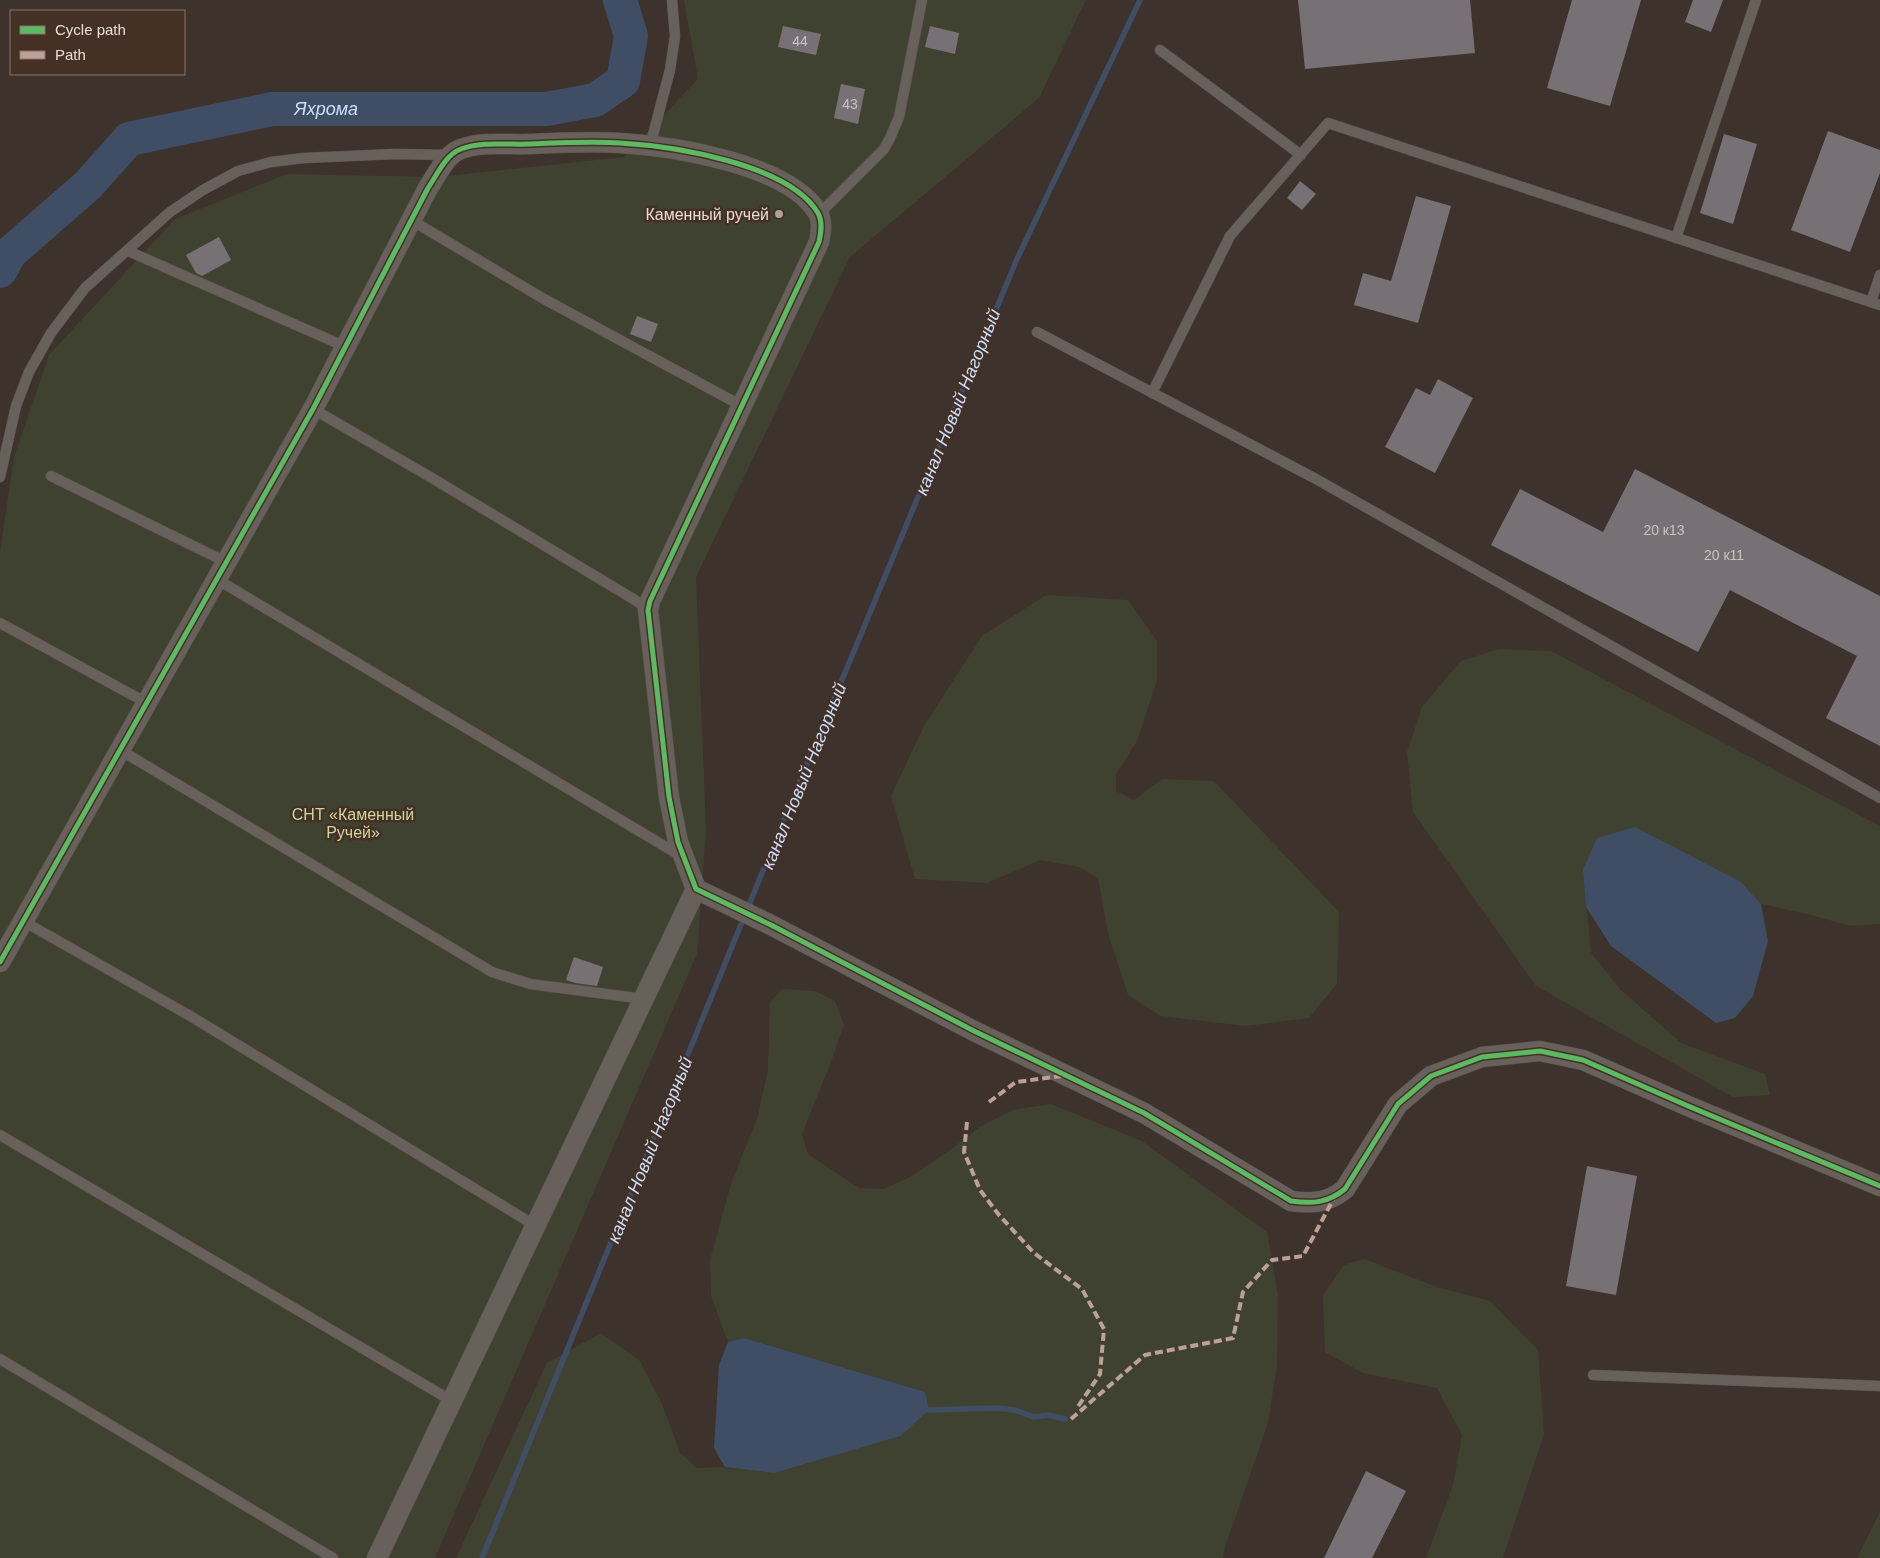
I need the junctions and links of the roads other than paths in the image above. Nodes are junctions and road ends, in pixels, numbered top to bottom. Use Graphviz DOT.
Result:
graph roads {
  1 [pos="672,0"];
  2 [pos="922,0"];
  3 [pos="1756,0"];
  4 [pos="1160,50"];
  5 [pos="650,146"];
  6 [pos="450,155"];
  7 [pos="1301,155"];
  8 [pos="819,214"];
  9 [pos="411,220"];
  10 [pos="1676,238"];
  11 [pos="128,251"];
  12 [pos="1880,275"];
  13 [pos="1876,303"];
  14 [pos="1037,332"];
  15 [pos="346,347"];
  16 [pos="1152,393"];
  17 [pos="742,406"];
  18 [pos="313,409"];
  19 [pos="51,476"];
  20 [pos="0,477"];
  21 [pos="223,571"];
  22 [pos="648,610"];
  23 [pos="0,623"];
  24 [pos="147,703"];
  25 [pos="120,750"];
  26 [pos="1880,798"];
  27 [pos="684,858"];
  28 [pos="696,889"];
  29 [pos="23,921"];
  30 [pos="0,962"];
  31 [pos="644,999"];
  32 [pos="0,1135"];
  33 [pos="1880,1186"];
  34 [pos="536,1226"];
  35 [pos="0,1359"];
  36 [pos="1594,1375"];
  37 [pos="1880,1386"];
  38 [pos="452,1401"];
  39 [pos="333,1558"];
  40 [pos="378,1558"];
  1 -- 5 [label="lane"];
  2 -- 8 [label="lane"];
  3 -- 10 [label="lane"];
  4 -- 7 [label="lane"];
  5 -- 6 [label="street"];
  5 -- 8 [label="street"];
  6 -- 9 [label="street"];
  6 -- 11 [label="lane"];
  7 -- 10 [label="lane"];
  7 -- 16 [label="lane"];
  8 -- 17 [label="street"];
  9 -- 15 [label="street"];
  9 -- 17 [label="lane"];
  10 -- 13 [label="lane"];
  11 -- 15 [label="lane"];
  11 -- 20 [label="lane"];
  12 -- 13 [label="lane"];
  14 -- 16 [label="lane"];
  15 -- 18 [label="street"];
  16 -- 26 [label="lane"];
  17 -- 22 [label="street"];
  18 -- 21 [label="street"];
  18 -- 22 [label="lane"];
  19 -- 21 [label="lane"];
  21 -- 24 [label="street"];
  21 -- 27 [label="lane"];
  22 -- 27 [label="street"];
  23 -- 24 [label="lane"];
  24 -- 25 [label="street"];
  25 -- 29 [label="street"];
  25 -- 31 [label="lane"];
  27 -- 28 [label="street"];
  28 -- 31 [label="street"];
  28 -- 33 [label="street"];
  29 -- 30 [label="street"];
  29 -- 34 [label="lane"];
  31 -- 34 [label="street"];
  32 -- 38 [label="lane"];
  34 -- 38 [label="street"];
  35 -- 39 [label="lane"];
  36 -- 37 [label="lane"];
  38 -- 40 [label="street"];
}
